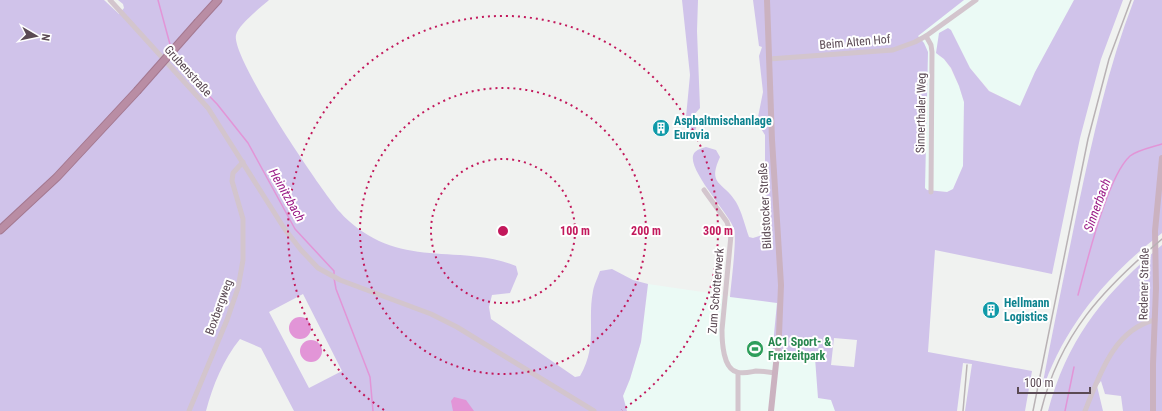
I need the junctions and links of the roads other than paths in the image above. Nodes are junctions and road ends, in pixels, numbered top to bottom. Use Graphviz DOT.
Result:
graph roads {
  1 [pos="110,0"];
  2 [pos="218,0"];
  3 [pos="767,0"];
  4 [pos="976,0"];
  5 [pos="926,36"];
  6 [pos="769,59"];
  7 [pos="1162,158"];
  8 [pos="243,162"];
  9 [pos="704,190"];
  10 [pos="931,192"];
  11 [pos="0,230"];
  12 [pos="1155,320"];
  13 [pos="738,373"];
  14 [pos="775,373"];
  15 [pos="189,411"];
  16 [pos="594,411"];
  17 [pos="738,411"];
  18 [pos="771,411"];
  19 [pos="1085,411"];
  20 [pos="1153,411"];
  1 -- 8 [label="street, Grubenstraße"];
  2 -- 11 [label="highway, bridge"];
  3 -- 6 [label="main road, Bildstocker Straße"];
  4 -- 5 [label="street, Beim Alten Hof"];
  5 -- 6 [label="street, Beim Alten Hof"];
  5 -- 10 [label="street, Sinnerthaler Weg"];
  6 -- 14 [label="main road, Bildstocker Straße"];
  7 -- 12 [label="main road, Redener Straße"];
  8 -- 15 [label="street, Boxbergweg"];
  8 -- 16 [label="street, Grubenstraße"];
  9 -- 13 [label="street, Zum Schotterwerk"];
  12 -- 19 [label="street"];
  12 -- 20 [label="main road, Redener Straße"];
  13 -- 14 [label="street"];
  13 -- 17 [label="street"];
  14 -- 18 [label="main road, Bildstocker Straße"];
}
